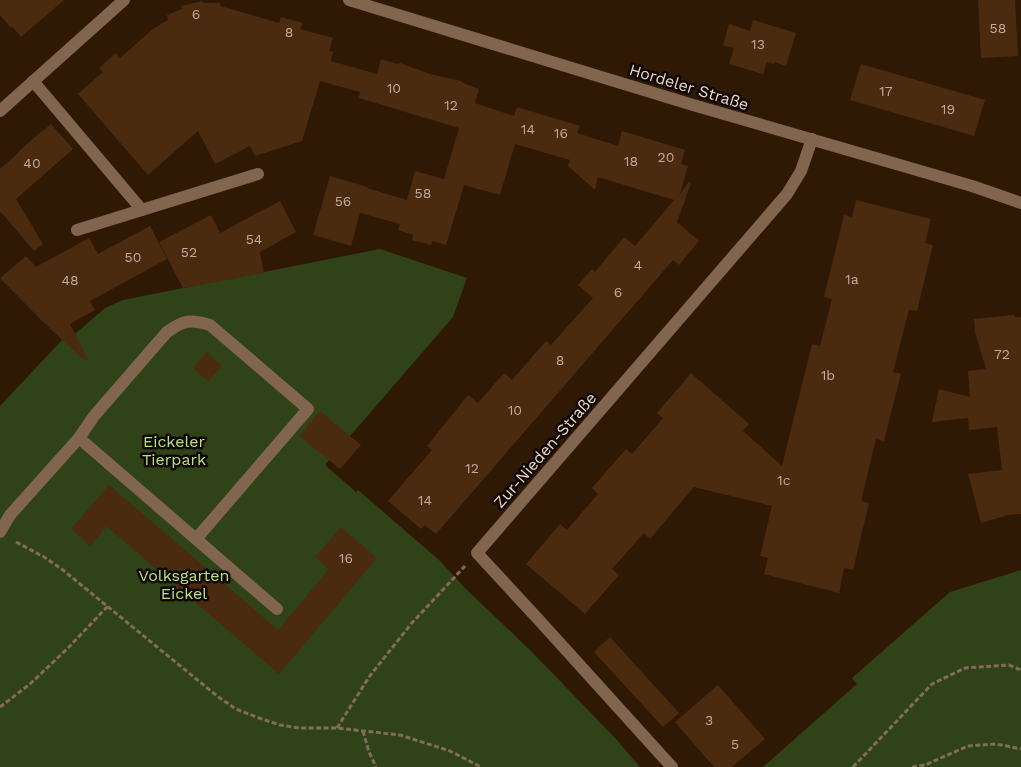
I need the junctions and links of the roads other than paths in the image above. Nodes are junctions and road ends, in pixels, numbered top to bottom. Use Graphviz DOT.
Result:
graph roads {
  1 [pos="124,0"];
  2 [pos="349,0"];
  3 [pos="33,81"];
  4 [pos="0,111"];
  5 [pos="812,139"];
  6 [pos="258,174"];
  7 [pos="1021,203"];
  8 [pos="142,210"];
  9 [pos="77,230"];
  10 [pos="79,438"];
  11 [pos="0,532"];
  12 [pos="196,538"];
  13 [pos="278,609"];
  14 [pos="672,767"];
  1 -- 3 [label="street"];
  2 -- 5 [label="street, Hordeler Straße"];
  3 -- 4 [label="street"];
  3 -- 8 [label="street"];
  5 -- 7 [label="street, Hordeler Straße"];
  5 -- 14 [label="street, Zur-Nieden-Straße"];
  6 -- 8 [label="street"];
  8 -- 9 [label="street"];
  10 -- 11 [label="street"];
  10 -- 12 [label="street"];
  10 -- 12 [label="street"];
  12 -- 13 [label="street"];
}
